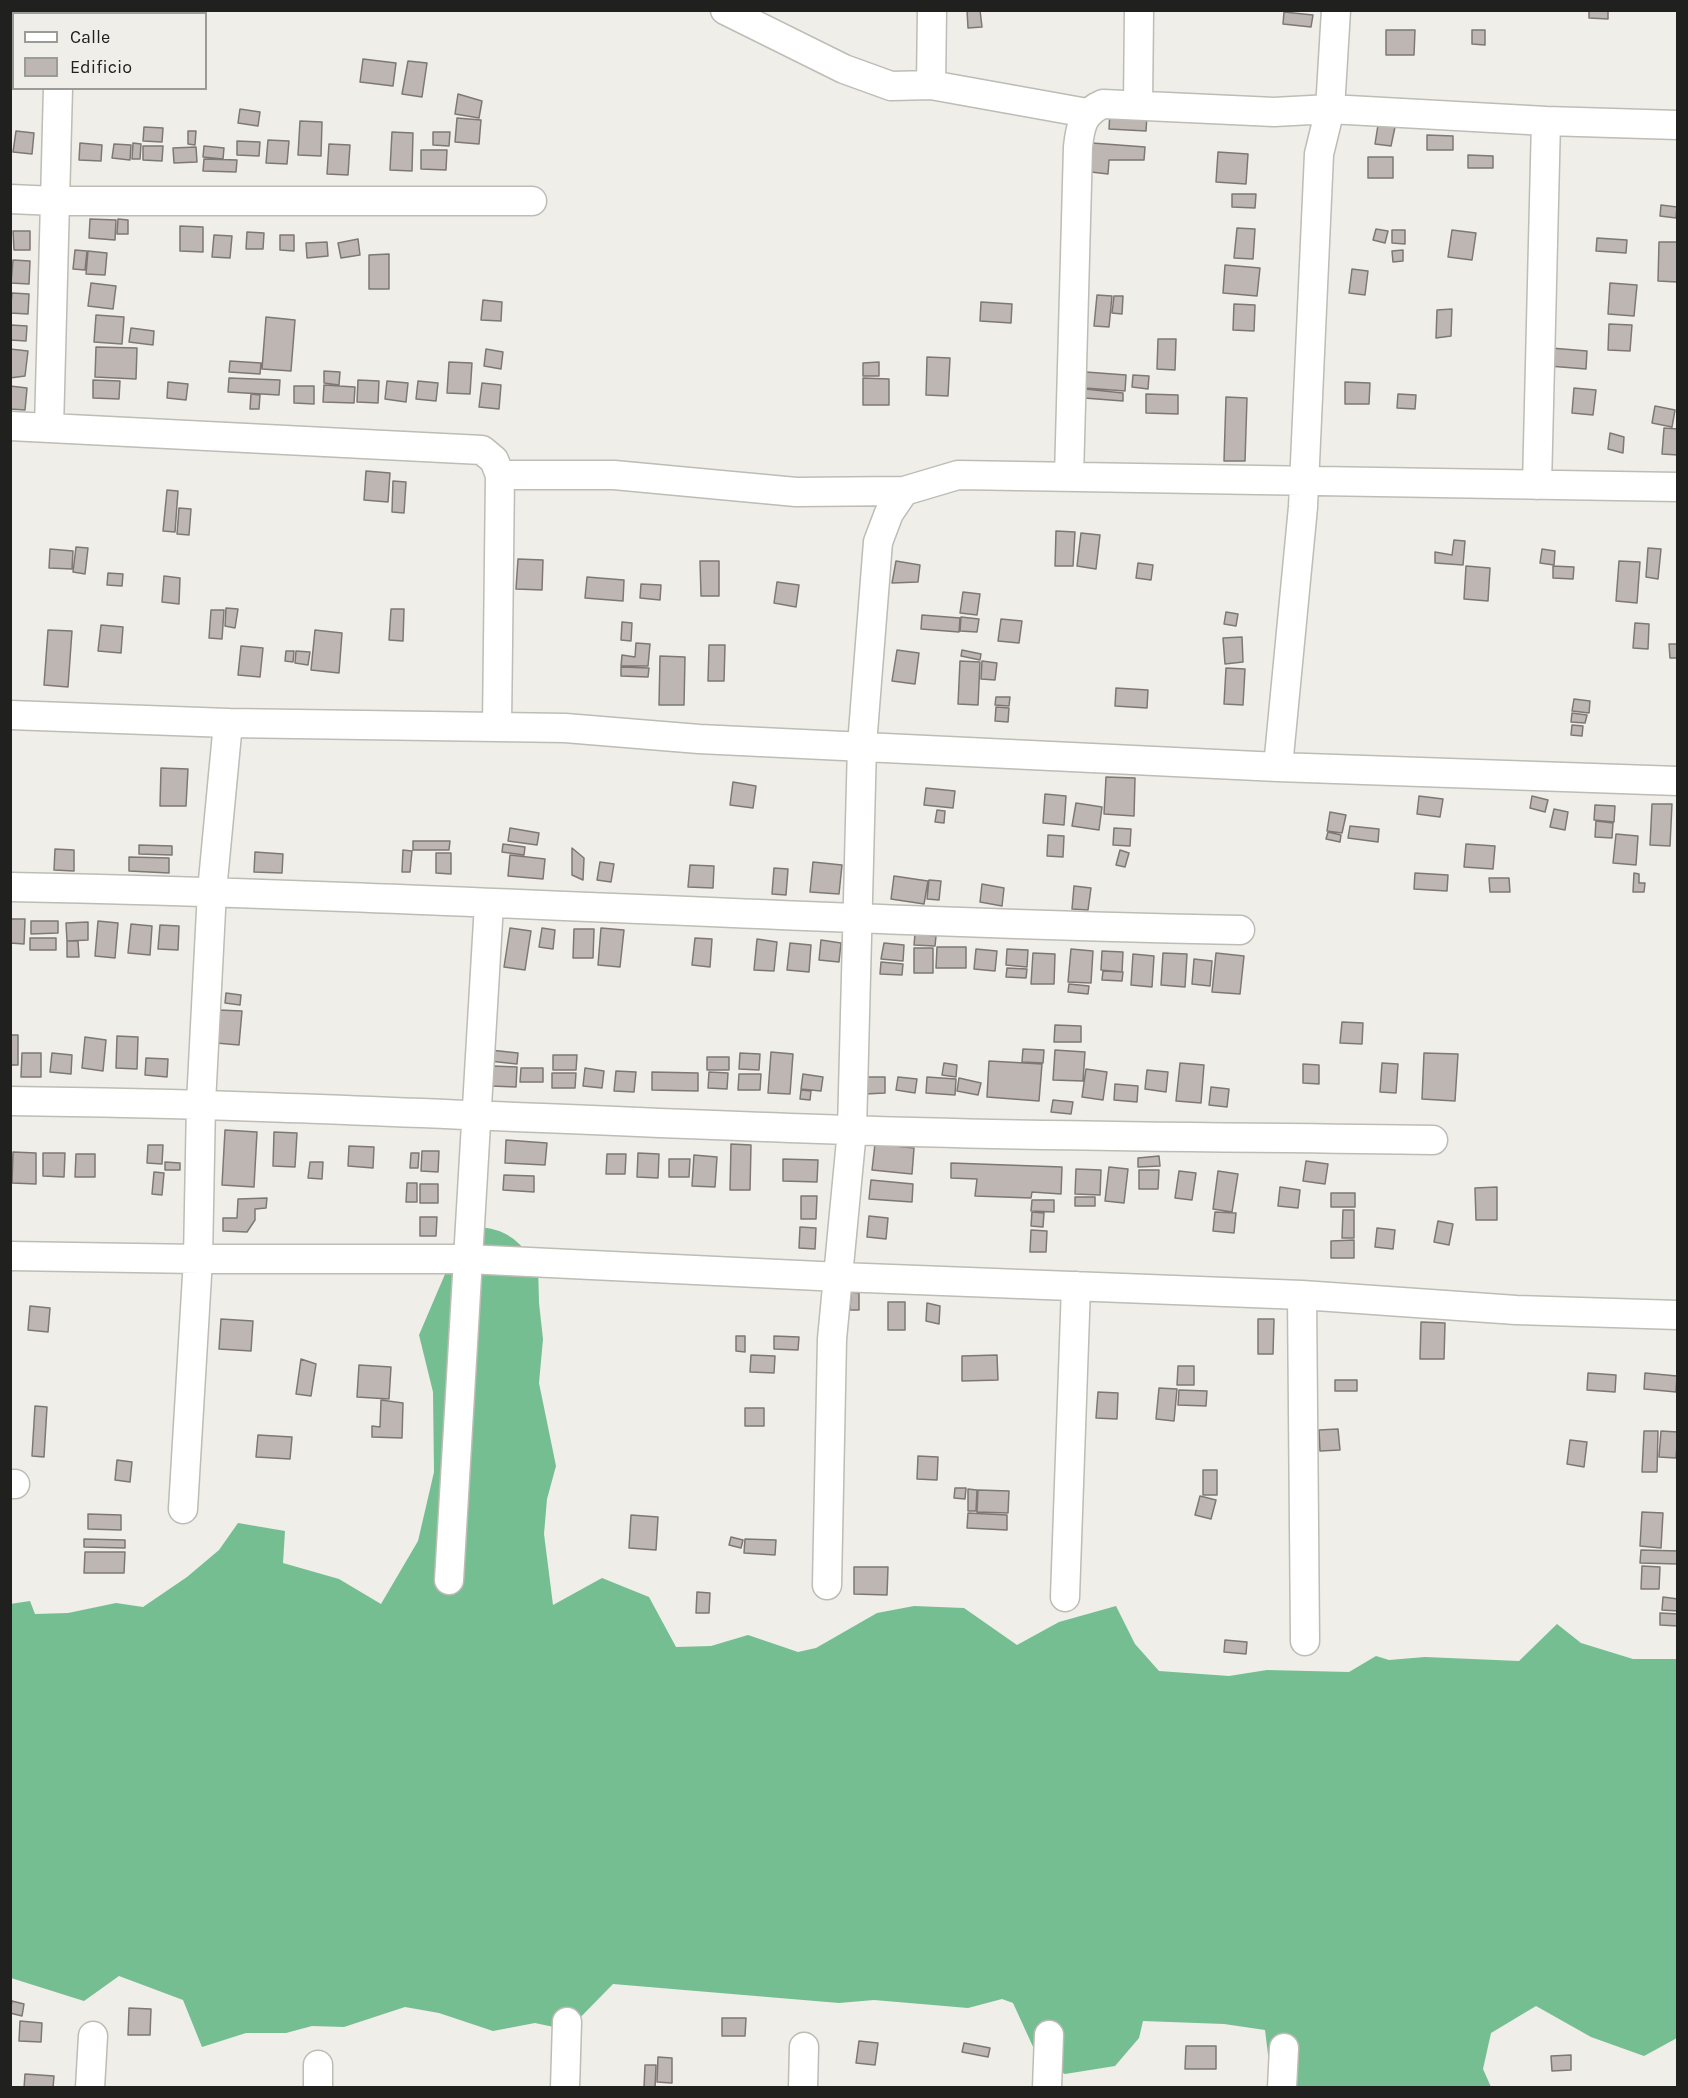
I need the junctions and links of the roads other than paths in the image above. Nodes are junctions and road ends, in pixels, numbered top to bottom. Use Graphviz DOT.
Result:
graph roads {
  1 [pos="725,10"];
  2 [pos="932,10"];
  3 [pos="1139,10"];
  4 [pos="1336,10"];
  5 [pos="931,85"];
  6 [pos="58,90"];
  7 [pos="1138,105"];
  8 [pos="1329,109"];
  9 [pos="1087,113"];
  10 [pos="1546,121"];
  11 [pos="1677,125"];
  12 [pos="10,199"];
  13 [pos="55,201"];
  14 [pos="532,201"];
  15 [pos="10,426"];
  16 [pos="49,428"];
  17 [pos="500,475"];
  18 [pos="1069,477"];
  19 [pos="1303,481"];
  20 [pos="1537,485"];
  21 [pos="1677,488"];
  22 [pos="904,491"];
  23 [pos="10,715"];
  24 [pos="228,723"];
  25 [pos="497,726"];
  26 [pos="862,745"];
  27 [pos="1278,767"];
  28 [pos="1677,781"];
  29 [pos="10,887"];
  30 [pos="212,891"];
  31 [pos="489,904"];
  32 [pos="857,920"];
  33 [pos="1240,930"];
  34 [pos="10,1101"];
  35 [pos="201,1103"];
  36 [pos="475,1118"];
  37 [pos="852,1130"];
  38 [pos="1433,1140"];
  39 [pos="10,1256"];
  40 [pos="467,1258"];
  41 [pos="198,1260"];
  42 [pos="840,1277"];
  43 [pos="1076,1286"];
  44 [pos="1302,1295"];
  45 [pos="1677,1315"];
  46 [pos="183,1509"];
  47 [pos="449,1580"];
  48 [pos="827,1585"];
  49 [pos="1065,1597"];
  50 [pos="1305,1641"];
  51 [pos="567,2022"];
  52 [pos="1049,2035"];
  53 [pos="93,2036"];
  54 [pos="804,2047"];
  55 [pos="1284,2049"];
  56 [pos="90,2088"];
  57 [pos="565,2088"];
  58 [pos="803,2088"];
  59 [pos="1047,2088"];
  60 [pos="1282,2088"];
  1 -- 5 [label="street"];
  2 -- 5 [label="street"];
  3 -- 7 [label="street"];
  4 -- 8 [label="street"];
  5 -- 9 [label="street"];
  6 -- 13 [label="street"];
  7 -- 8 [label="street"];
  7 -- 9 [label="street"];
  8 -- 10 [label="street"];
  8 -- 19 [label="street"];
  9 -- 18 [label="street"];
  10 -- 11 [label="street"];
  10 -- 20 [label="street"];
  12 -- 13 [label="street"];
  13 -- 14 [label="street"];
  13 -- 16 [label="street"];
  15 -- 16 [label="street"];
  16 -- 17 [label="street"];
  17 -- 22 [label="street"];
  17 -- 25 [label="street"];
  18 -- 19 [label="street"];
  18 -- 22 [label="street"];
  19 -- 20 [label="street"];
  19 -- 27 [label="street"];
  20 -- 21 [label="street"];
  22 -- 26 [label="street"];
  23 -- 24 [label="street"];
  24 -- 25 [label="street"];
  24 -- 30 [label="street"];
  25 -- 26 [label="street"];
  26 -- 27 [label="street"];
  26 -- 32 [label="street"];
  27 -- 28 [label="street"];
  29 -- 30 [label="street"];
  30 -- 31 [label="street"];
  30 -- 35 [label="street"];
  31 -- 32 [label="street"];
  31 -- 36 [label="street"];
  32 -- 33 [label="street"];
  32 -- 37 [label="street"];
  34 -- 35 [label="street"];
  35 -- 36 [label="street"];
  35 -- 41 [label="street"];
  36 -- 37 [label="street"];
  36 -- 40 [label="street"];
  37 -- 38 [label="street"];
  37 -- 42 [label="street"];
  39 -- 41 [label="street"];
  40 -- 41 [label="street"];
  40 -- 42 [label="street"];
  40 -- 47 [label="street"];
  41 -- 46 [label="street"];
  42 -- 43 [label="street"];
  42 -- 48 [label="street"];
  43 -- 44 [label="street"];
  43 -- 49 [label="street"];
  44 -- 45 [label="street"];
  44 -- 50 [label="street"];
  51 -- 57 [label="street"];
  52 -- 59 [label="street"];
  53 -- 56 [label="street"];
  54 -- 58 [label="street"];
  55 -- 60 [label="street"];
}
